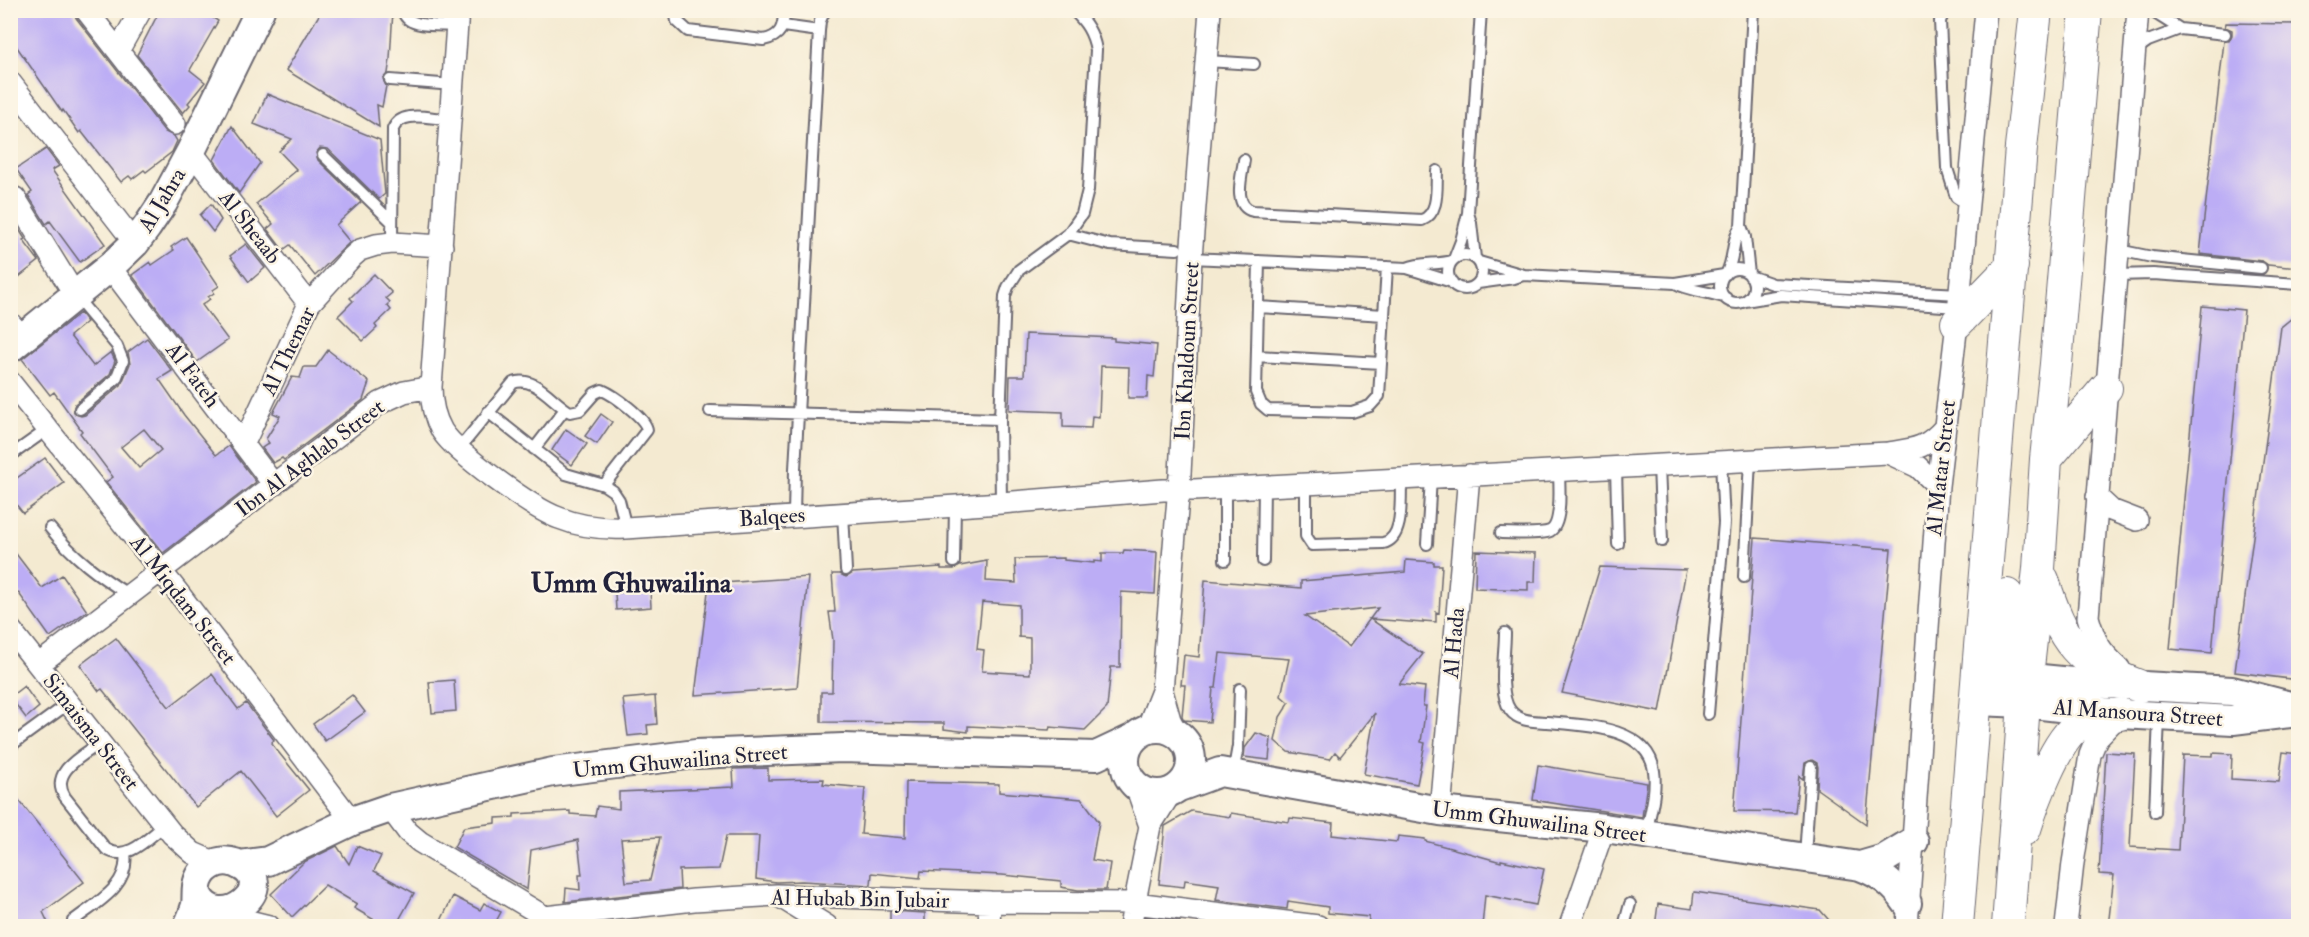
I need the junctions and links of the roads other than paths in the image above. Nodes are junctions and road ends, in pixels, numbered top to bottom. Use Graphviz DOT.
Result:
graph roads {
  1 [pos="86,10"];
  2 [pos="141,10"];
  3 [pos="260,10"];
  4 [pos="403,10"];
  5 [pos="675,10"];
  6 [pos="784,10"];
  7 [pos="825,10"];
  8 [pos="1073,10"];
  9 [pos="1210,10"];
  10 [pos="1480,10"];
  11 [pos="1753,10"];
  12 [pos="1945,10"];
  13 [pos="1986,10"];
  14 [pos="2036,10"];
  15 [pos="2086,10"];
  16 [pos="2138,10"];
  17 [pos="2150,10"];
  18 [pos="458,18"];
  19 [pos="783,26"];
  20 [pos="2180,29"];
  21 [pos="819,32"];
  22 [pos="2225,34"];
  23 [pos="118,51"];
  24 [pos="2133,51"];
  25 [pos="1208,61"];
  26 [pos="1254,64"];
  27 [pos="390,80"];
  28 [pos="10,82"];
  29 [pos="454,84"];
  30 [pos="451,119"];
  31 [pos="175,124"];
  32 [pos="191,151"];
  33 [pos="323,156"];
  34 [pos="1244,160"];
  35 [pos="1437,171"];
  36 [pos="13,195"];
  37 [pos="1968,205"];
  38 [pos="1468,213"];
  39 [pos="391,221"];
  40 [pos="1741,226"];
  41 [pos="1068,234"];
  42 [pos="135,243"];
  43 [pos="392,243"];
  44 [pos="442,246"];
  45 [pos="2118,250"];
  46 [pos="1184,253"];
  47 [pos="1453,260"];
  48 [pos="1477,260"];
  49 [pos="1259,261"];
  50 [pos="110,267"];
  51 [pos="1387,267"];
  52 [pos="1407,268"];
  53 [pos="2261,268"];
  54 [pos="2012,273"];
  55 [pos="1524,275"];
  56 [pos="1725,275"];
  57 [pos="1749,275"];
  58 [pos="2116,275"];
  59 [pos="1452,282"];
  60 [pos="1478,283"];
  61 [pos="1675,283"];
  62 [pos="2298,284"];
  63 [pos="75,295"];
  64 [pos="1726,298"];
  65 [pos="1745,301"];
  66 [pos="309,304"];
  67 [pos="1258,307"];
  68 [pos="1958,308"];
  69 [pos="1384,315"];
  70 [pos="15,336"];
  71 [pos="1257,356"];
  72 [pos="1381,363"];
  73 [pos="10,382"];
  74 [pos="431,387"];
  75 [pos="2106,388"];
  76 [pos="565,409"];
  77 [pos="80,410"];
  78 [pos="710,411"];
  79 [pos="488,412"];
  80 [pos="798,415"];
  81 [pos="1000,419"];
  82 [pos="1945,427"];
  83 [pos="48,429"];
  84 [pos="244,442"];
  85 [pos="459,449"];
  86 [pos="534,449"];
  87 [pos="1888,453"];
  88 [pos="10,456"];
  89 [pos="2046,459"];
  90 [pos="1750,460"];
  91 [pos="1721,462"];
  92 [pos="1659,465"];
  93 [pos="1616,468"];
  94 [pos="1559,471"];
  95 [pos="1469,476"];
  96 [pos="1431,478"];
  97 [pos="1401,479"];
  98 [pos="1306,484"];
  99 [pos="274,485"];
  100 [pos="603,485"];
  101 [pos="1264,486"];
  102 [pos="1938,486"];
  103 [pos="1225,489"];
  104 [pos="1178,491"];
  105 [pos="2097,497"];
  106 [pos="1001,503"];
  107 [pos="955,506"];
  108 [pos="843,513"];
  109 [pos="794,515"];
  110 [pos="2137,520"];
  111 [pos="50,528"];
  112 [pos="626,528"];
  113 [pos="1502,533"];
  114 [pos="1662,541"];
  115 [pos="1427,544"];
  116 [pos="1618,544"];
  117 [pos="1224,560"];
  118 [pos="1263,561"];
  119 [pos="954,562"];
  120 [pos="2039,569"];
  121 [pos="161,570"];
  122 [pos="846,570"];
  123 [pos="1744,577"];
  124 [pos="129,595"];
  125 [pos="10,629"];
  126 [pos="1505,633"];
  127 [pos="39,664"];
  128 [pos="2002,686"];
  129 [pos="2139,686"];
  130 [pos="1240,689"];
  131 [pos="1162,691"];
  132 [pos="69,703"];
  133 [pos="2298,710"];
  134 [pos="1708,714"];
  135 [pos="2120,714"];
  136 [pos="2160,715"];
  137 [pos="1139,734"];
  138 [pos="1182,738"];
  139 [pos="100,743"];
  140 [pos="10,746"];
  141 [pos="1096,756"];
  142 [pos="1811,767"];
  143 [pos="1226,773"];
  144 [pos="1132,780"];
  145 [pos="1176,789"];
  146 [pos="390,808"];
  147 [pos="1440,812"];
  148 [pos="2155,812"];
  149 [pos="352,821"];
  150 [pos="1150,826"];
  151 [pos="1604,828"];
  152 [pos="168,830"];
  153 [pos="1646,835"];
  154 [pos="1914,842"];
  155 [pos="125,854"];
  156 [pos="1805,859"];
  157 [pos="1860,866"];
  158 [pos="2012,873"];
  159 [pos="197,891"];
  160 [pos="777,895"];
  161 [pos="230,896"];
  162 [pos="990,902"];
  163 [pos="1135,903"];
  164 [pos="1630,904"];
  165 [pos="1907,915"];
  166 [pos="74,921"];
  167 [pos="553,922"];
  168 [pos="188,927"];
  169 [pos="270,927"];
  170 [pos="827,927"];
  171 [pos="989,927"];
  172 [pos="1130,927"];
  173 [pos="1318,927"];
  174 [pos="1570,927"];
  175 [pos="1624,927"];
  176 [pos="1957,927"];
  177 [pos="2008,927"];
  178 [pos="2066,927"];
  1 -- 23 [label="street"];
  2 -- 23 [label="street"];
  3 -- 32 [label="street, Al Jahra"];
  4 -- 18 [label="lane"];
  5 -- 19 [label="lane"];
  6 -- 19 [label="lane"];
  7 -- 21 [label="lane"];
  8 -- 41 [label="lane"];
  9 -- 25 [label="street, Ibn Khaldoun Street"];
  10 -- 38 [label="lane"];
  11 -- 40 [label="lane"];
  12 -- 37 [label="lane"];
  13 -- 37 [label="street, Al Matar Street"];
  14 -- 54 [label="main road"];
  15 -- 89 [label="main road"];
  16 -- 24 [label="street"];
  17 -- 20 [label="lane"];
  18 -- 29 [label="street"];
  19 -- 21 [label="lane"];
  20 -- 22 [label="lane"];
  20 -- 24 [label="lane"];
  21 -- 80 [label="lane"];
  23 -- 31 [label="street"];
  24 -- 45 [label="street"];
  25 -- 26 [label="lane"];
  25 -- 46 [label="street, Ibn Khaldoun Street"];
  27 -- 29 [label="lane"];
  28 -- 42 [label="street"];
  29 -- 30 [label="street"];
  30 -- 39 [label="lane"];
  30 -- 44 [label="street"];
  32 -- 42 [label="street, Al Jahra"];
  32 -- 66 [label="street, Al Sheaab"];
  33 -- 39 [label="lane"];
  34 -- 35 [label="lane"];
  36 -- 63 [label="street"];
  37 -- 68 [label="street, Al Matar Street"];
  38 -- 47 [label="lane"];
  38 -- 48 [label="lane"];
  39 -- 43 [label="lane"];
  40 -- 56 [label="lane"];
  40 -- 57 [label="lane"];
  41 -- 46 [label="lane"];
  41 -- 81 [label="lane"];
  42 -- 50 [label="street, Al Jahra"];
  43 -- 44 [label="street, Al Themar"];
  43 -- 66 [label="street, Al Themar"];
  44 -- 74 [label="street"];
  45 -- 53 [label="lane"];
  45 -- 58 [label="street"];
  46 -- 49 [label="lane"];
  46 -- 104 [label="street, Ibn Khaldoun Street"];
  47 -- 48 [label="lane"];
  47 -- 52 [label="lane"];
  47 -- 59 [label="lane"];
  48 -- 55 [label="lane"];
  48 -- 60 [label="lane"];
  49 -- 51 [label="lane"];
  49 -- 67 [label="lane"];
  50 -- 63 [label="street, Al Jahra"];
  50 -- 84 [label="street, Al Fateh"];
  51 -- 52 [label="lane"];
  51 -- 69 [label="lane"];
  52 -- 59 [label="lane"];
  54 -- 68 [label="main road"];
  54 -- 128 [label="main road"];
  55 -- 60 [label="lane"];
  55 -- 61 [label="lane"];
  56 -- 57 [label="lane"];
  56 -- 61 [label="lane"];
  56 -- 64 [label="lane"];
  57 -- 65 [label="lane"];
  57 -- 68 [label="lane"];
  58 -- 62 [label="lane"];
  58 -- 75 [label="street"];
  59 -- 60 [label="lane"];
  61 -- 64 [label="lane"];
  63 -- 70 [label="street, Al Jahra"];
  63 -- 77 [label="lane"];
  64 -- 65 [label="lane"];
  65 -- 68 [label="lane"];
  66 -- 84 [label="street, Al Themar"];
  67 -- 69 [label="lane"];
  67 -- 71 [label="lane"];
  68 -- 82 [label="street, Al Matar Street"];
  69 -- 72 [label="lane"];
  71 -- 72 [label="lane"];
  71 -- 72 [label="lane"];
  73 -- 83 [label="street, Al Miqdam Street"];
  74 -- 85 [label="street, Balqees"];
  74 -- 99 [label="street, Ibn Al Aghlab Street"];
  75 -- 89 [label="main road"];
  75 -- 105 [label="street"];
  76 -- 79 [label="lane"];
  76 -- 86 [label="lane"];
  76 -- 100 [label="lane"];
  78 -- 80 [label="lane"];
  79 -- 85 [label="lane"];
  79 -- 86 [label="lane"];
  80 -- 81 [label="lane"];
  80 -- 109 [label="lane"];
  81 -- 106 [label="lane"];
  82 -- 87 [label="street, Balqees"];
  82 -- 102 [label="street, Al Matar Street"];
  83 -- 88 [label="lane"];
  83 -- 121 [label="street, Al Miqdam Street"];
  84 -- 99 [label="street, Al Fateh"];
  85 -- 112 [label="street, Balqees"];
  86 -- 100 [label="lane"];
  87 -- 90 [label="street, Balqees"];
  87 -- 102 [label="street"];
  89 -- 120 [label="main road"];
  90 -- 91 [label="street, Balqees"];
  90 -- 123 [label="lane"];
  91 -- 92 [label="street, Balqees"];
  91 -- 134 [label="lane"];
  92 -- 93 [label="street, Balqees"];
  92 -- 114 [label="lane"];
  93 -- 94 [label="street, Balqees"];
  93 -- 116 [label="lane"];
  94 -- 95 [label="street, Balqees"];
  94 -- 113 [label="lane"];
  95 -- 96 [label="street, Balqees"];
  95 -- 147 [label="street, Al Hada"];
  96 -- 97 [label="street, Balqees"];
  96 -- 115 [label="lane"];
  97 -- 98 [label="street, Balqees"];
  97 -- 98 [label="lane"];
  98 -- 101 [label="street, Balqees"];
  99 -- 121 [label="street, Ibn Al Aghlab Street"];
  100 -- 112 [label="lane"];
  101 -- 103 [label="street, Balqees"];
  101 -- 118 [label="lane"];
  102 -- 154 [label="street, Al Matar Street"];
  103 -- 104 [label="street, Balqees"];
  103 -- 117 [label="lane"];
  104 -- 106 [label="street, Balqees"];
  104 -- 131 [label="street, Ibn Khaldoun Street"];
  105 -- 110 [label="street"];
  105 -- 129 [label="street"];
  106 -- 107 [label="street, Balqees"];
  107 -- 108 [label="street, Balqees"];
  107 -- 119 [label="lane"];
  108 -- 109 [label="street, Balqees"];
  108 -- 122 [label="lane"];
  109 -- 112 [label="street, Balqees"];
  111 -- 124 [label="lane"];
  120 -- 128 [label="main road"];
  120 -- 129 [label="main road"];
  121 -- 124 [label="street, Ibn Al Aghlab Street"];
  121 -- 149 [label="street, Al Miqdam Street"];
  124 -- 127 [label="street, Ibn Al Aghlab Street"];
  125 -- 127 [label="street, Simaisma Street"];
  126 -- 153 [label="lane"];
  127 -- 132 [label="street, Simaisma Street"];
  128 -- 129 [label="street, Al Mansoura Street"];
  128 -- 135 [label="street, Al Mansoura Street"];
  128 -- 158 [label="main road"];
  128 -- 176 [label="main road"];
  129 -- 133 [label="street, Al Mansoura Street"];
  130 -- 143 [label="lane"];
  131 -- 137 [label="street, Ibn Khaldoun Street"];
  131 -- 138 [label="street, Ibn Khaldoun Street"];
  132 -- 139 [label="street, Simaisma Street"];
  132 -- 140 [label="lane"];
  133 -- 136 [label="street, Al Mansoura Street"];
  135 -- 136 [label="street, Al Mansoura Street"];
  135 -- 158 [label="main road"];
  135 -- 178 [label="street"];
  136 -- 148 [label="lane"];
  137 -- 138 [label="street"];
  137 -- 141 [label="street, Umm Ghuwailina Street"];
  137 -- 144 [label="street"];
  138 -- 143 [label="street"];
  138 -- 145 [label="street"];
  139 -- 152 [label="street, Simaisma Street"];
  139 -- 155 [label="lane"];
  141 -- 144 [label="street, Umm Ghuwailina Street"];
  141 -- 146 [label="street, Umm Ghuwailina Street"];
  142 -- 156 [label="lane"];
  143 -- 145 [label="street"];
  143 -- 147 [label="street, Umm Ghuwailina Street"];
  144 -- 145 [label="street"];
  144 -- 150 [label="street"];
  145 -- 150 [label="street"];
  146 -- 149 [label="street, Umm Ghuwailina Street"];
  146 -- 167 [label="street"];
  147 -- 151 [label="street, Umm Ghuwailina Street"];
  149 -- 161 [label="street, Umm Ghuwailina Street"];
  150 -- 163 [label="street"];
  151 -- 153 [label="street, Umm Ghuwailina Street"];
  151 -- 174 [label="street"];
  152 -- 155 [label="lane"];
  152 -- 159 [label="street, Simaisma Street"];
  152 -- 161 [label="street, Simaisma Street"];
  153 -- 156 [label="street, Umm Ghuwailina Street"];
  154 -- 157 [label="street, Umm Ghuwailina Street"];
  154 -- 165 [label="street, Al Matar Street"];
  155 -- 166 [label="lane"];
  156 -- 157 [label="street, Umm Ghuwailina Street"];
  157 -- 165 [label="street, Umm Ghuwailina Street"];
  158 -- 177 [label="main road"];
  159 -- 161 [label="street"];
  159 -- 161 [label="street"];
  159 -- 168 [label="street"];
  160 -- 162 [label="street, Al Hubab Bin Jubair"];
  160 -- 167 [label="street, Al Hubab Bin Jubair"];
  160 -- 170 [label="street"];
  161 -- 169 [label="street, Simaisma Street"];
  162 -- 163 [label="street, Al Hubab Bin Jubair"];
  162 -- 171 [label="street"];
  163 -- 172 [label="street"];
  163 -- 173 [label="street, Al Hubab Bin Jubair"];
  164 -- 175 [label="lane"];
}
